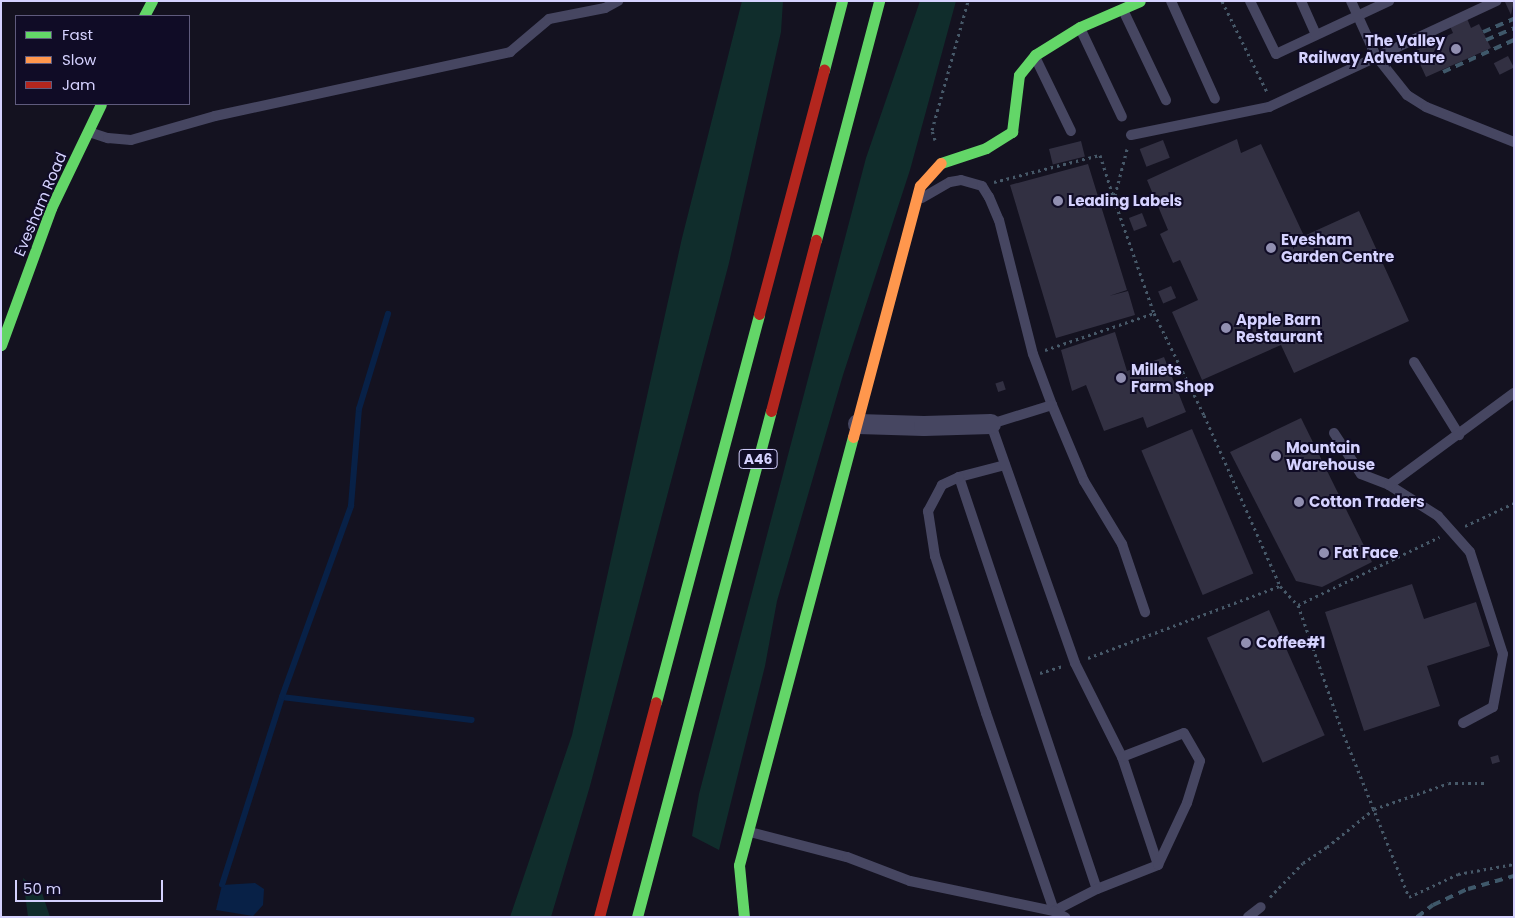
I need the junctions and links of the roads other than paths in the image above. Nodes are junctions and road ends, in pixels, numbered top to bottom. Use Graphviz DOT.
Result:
graph roads {
  1 [pos="152,1"];
  2 [pos="618,1"];
  3 [pos="842,1"];
  4 [pos="880,1"];
  5 [pos="1140,1"];
  6 [pos="1171,1"];
  7 [pos="1250,1"];
  8 [pos="1301,1"];
  9 [pos="1352,1"];
  10 [pos="1389,1"];
  11 [pos="1496,1"];
  12 [pos="1123,9"];
  13 [pos="145,15"];
  14 [pos="1358,15"];
  15 [pos="1080,27"];
  16 [pos="1316,35"];
  17 [pos="1035,55"];
  18 [pos="1376,56"];
  19 [pos="1215,99"];
  20 [pos="1166,100"];
  21 [pos="101,105"];
  22 [pos="1122,117"];
  23 [pos="1071,131"];
  24 [pos="88,132"];
  25 [pos="1131,135"];
  26 [pos="1514,142"];
  27 [pos="914,203"];
  28 [pos="1,346"];
  29 [pos="1414,362"];
  30 [pos="1514,393"];
  31 [pos="1052,405"];
  32 [pos="858,424"];
  33 [pos="991,424"];
  34 [pos="1334,433"];
  35 [pos="1459,435"];
  36 [pos="1005,465"];
  37 [pos="959,477"];
  38 [pos="1389,485"];
  39 [pos="1144,612"];
  40 [pos="1463,723"];
  41 [pos="1122,756"];
  42 [pos="748,832"];
  43 [pos="1158,865"];
  44 [pos="1097,889"];
  45 [pos="1260,907"];
  46 [pos="1054,911"];
  47 [pos="599,917"];
  48 [pos="636,917"];
  49 [pos="744,917"];
  50 [pos="1065,917"];
  51 [pos="1248,917"];
  1 -- 13 [label="main road"];
  2 -- 24 [label="lane"];
  3 -- 47 [label="main road, A46"];
  4 -- 48 [label="main road, A46"];
  5 -- 12 [label="main road"];
  6 -- 19 [label="lane"];
  7 -- 16 [label="lane"];
  8 -- 16 [label="lane"];
  9 -- 14 [label="lane"];
  10 -- 14 [label="lane"];
  11 -- 18 [label="lane"];
  12 -- 15 [label="main road"];
  12 -- 20 [label="lane"];
  14 -- 16 [label="lane"];
  14 -- 18 [label="lane"];
  15 -- 17 [label="main road"];
  15 -- 22 [label="lane"];
  17 -- 23 [label="lane"];
  17 -- 27 [label="main road"];
  18 -- 25 [label="lane"];
  18 -- 26 [label="lane"];
  21 -- 24 [label="main road, Evesham Road"];
  24 -- 28 [label="main road, Evesham Road"];
  27 -- 31 [label="lane"];
  27 -- 32 [label="main road"];
  29 -- 35 [label="lane"];
  30 -- 35 [label="lane"];
  31 -- 33 [label="lane"];
  31 -- 39 [label="lane"];
  32 -- 33 [label="street"];
  32 -- 42 [label="main road"];
  33 -- 36 [label="lane"];
  34 -- 38 [label="lane"];
  35 -- 38 [label="lane"];
  36 -- 37 [label="lane"];
  36 -- 41 [label="lane"];
  37 -- 44 [label="lane"];
  37 -- 46 [label="lane"];
  38 -- 40 [label="lane"];
  41 -- 43 [label="lane"];
  41 -- 43 [label="lane"];
  42 -- 46 [label="lane"];
  42 -- 49 [label="main road"];
  43 -- 44 [label="lane"];
  44 -- 46 [label="lane"];
  45 -- 51 [label="lane"];
  46 -- 50 [label="lane"];
}
